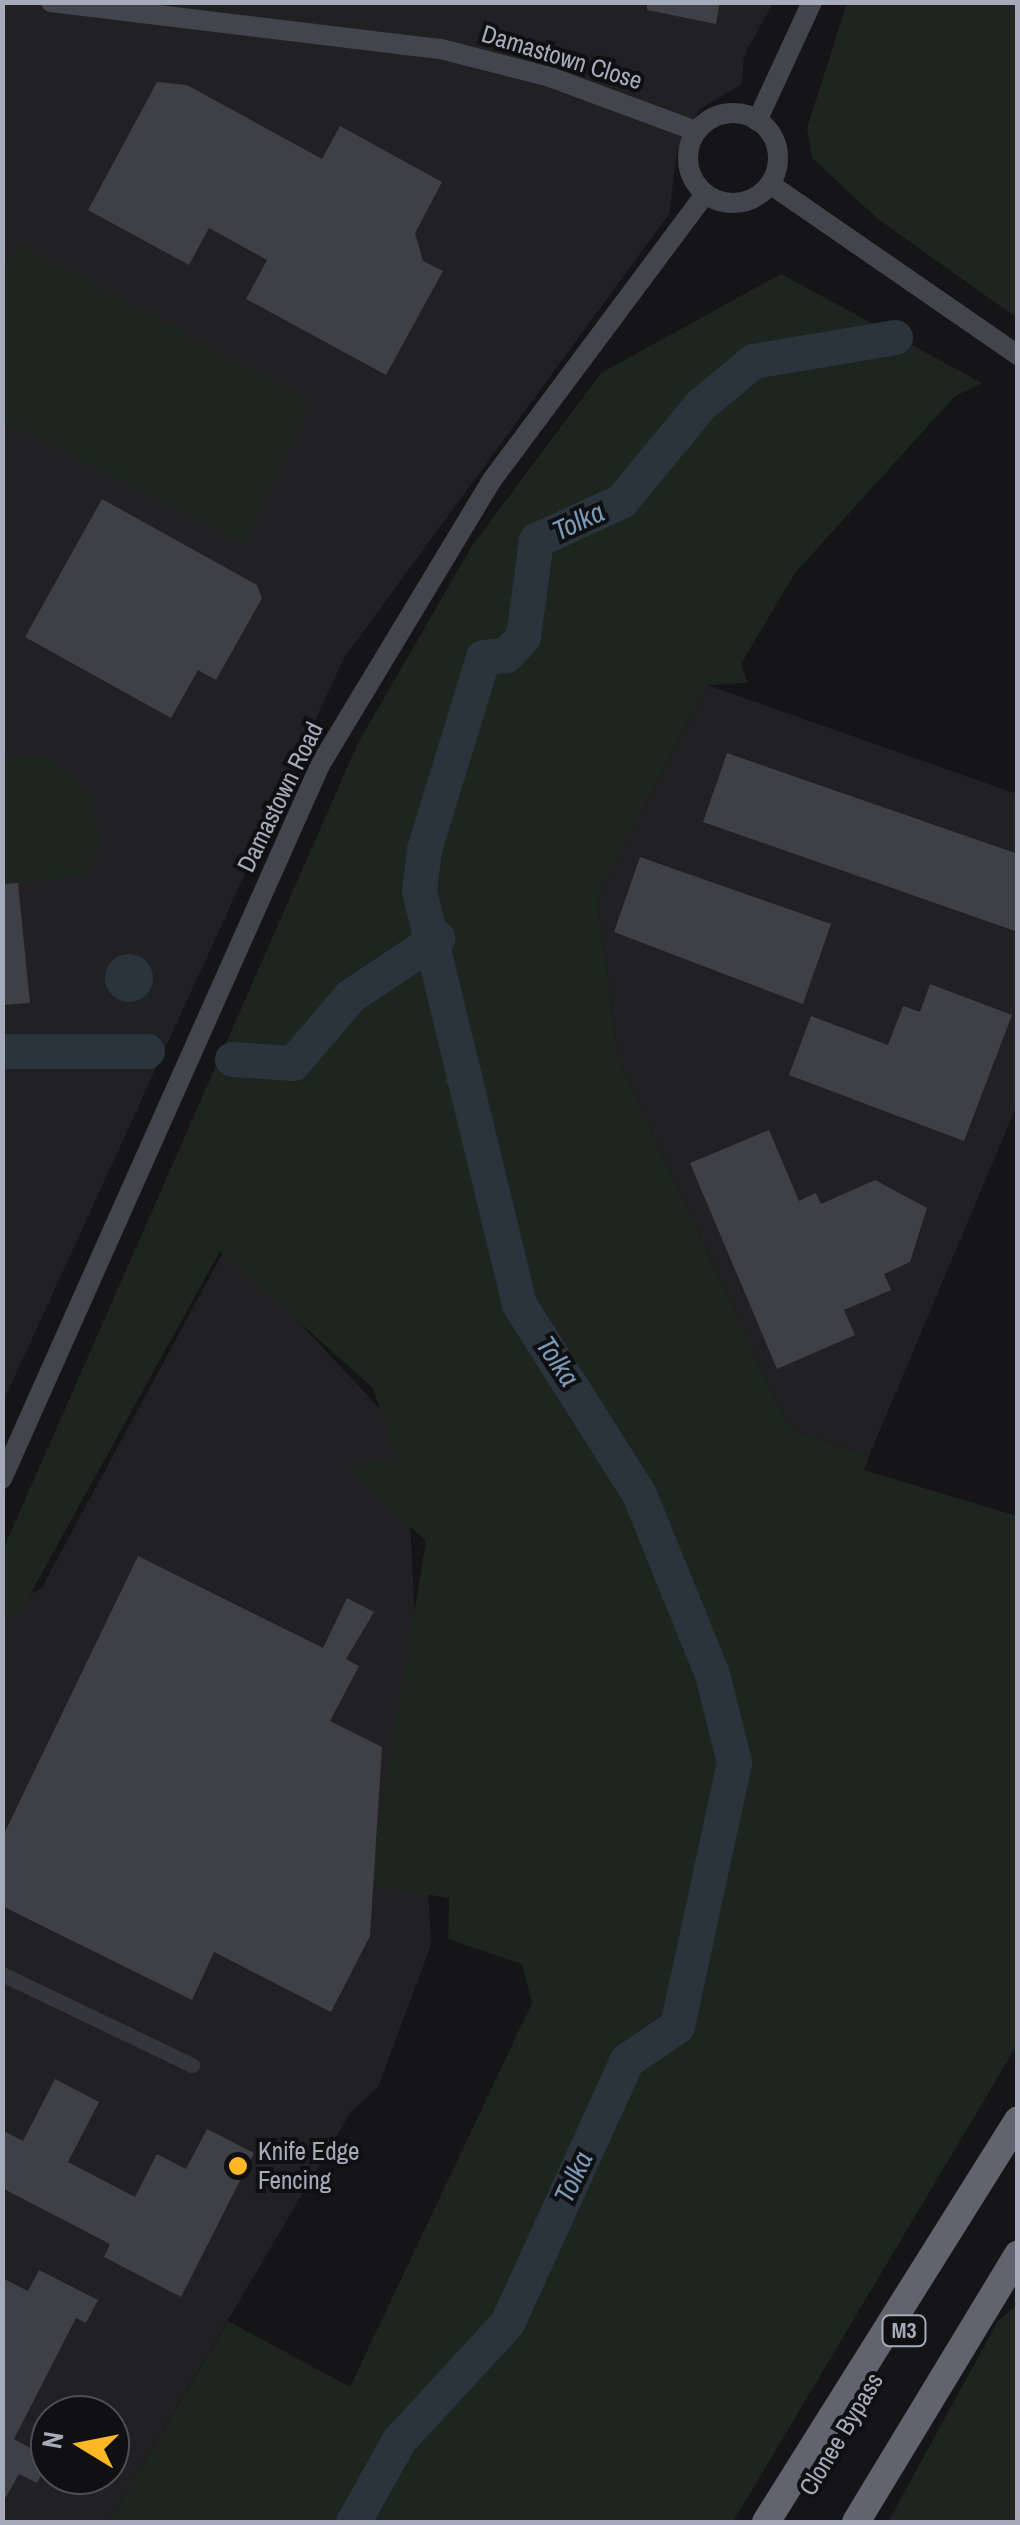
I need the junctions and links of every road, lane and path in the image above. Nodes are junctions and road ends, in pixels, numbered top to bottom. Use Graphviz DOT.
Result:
graph roads {
  1 [pos="51,2"];
  2 [pos="812,2"];
  3 [pos="757,121"];
  4 [pos="696,132"];
  5 [pos="770,184"];
  6 [pos="705,194"];
  7 [pos="1018,355"];
  8 [pos="2,1480"];
  9 [pos="2,1974"];
  10 [pos="192,2065"];
  11 [pos="1018,2121"];
  12 [pos="1018,2138"];
  13 [pos="1018,2254"];
  14 [pos="1018,2276"];
  15 [pos="766,2522"];
  16 [pos="787,2522"];
  17 [pos="856,2522"];
  18 [pos="878,2522"];
  1 -- 4 [label="street, Damastown Close"];
  2 -- 3 [label="street"];
  3 -- 4 [label="street"];
  3 -- 5 [label="street"];
  4 -- 6 [label="street"];
  5 -- 6 [label="street"];
  5 -- 7 [label="street"];
  6 -- 8 [label="street, Damastown Road"];
  9 -- 10 [label="street"];
  11 -- 15 [label="highway"];
  12 -- 16 [label="highway, Clonee Bypass / M3"];
  13 -- 17 [label="highway, M3"];
  14 -- 18 [label="highway"];
}
